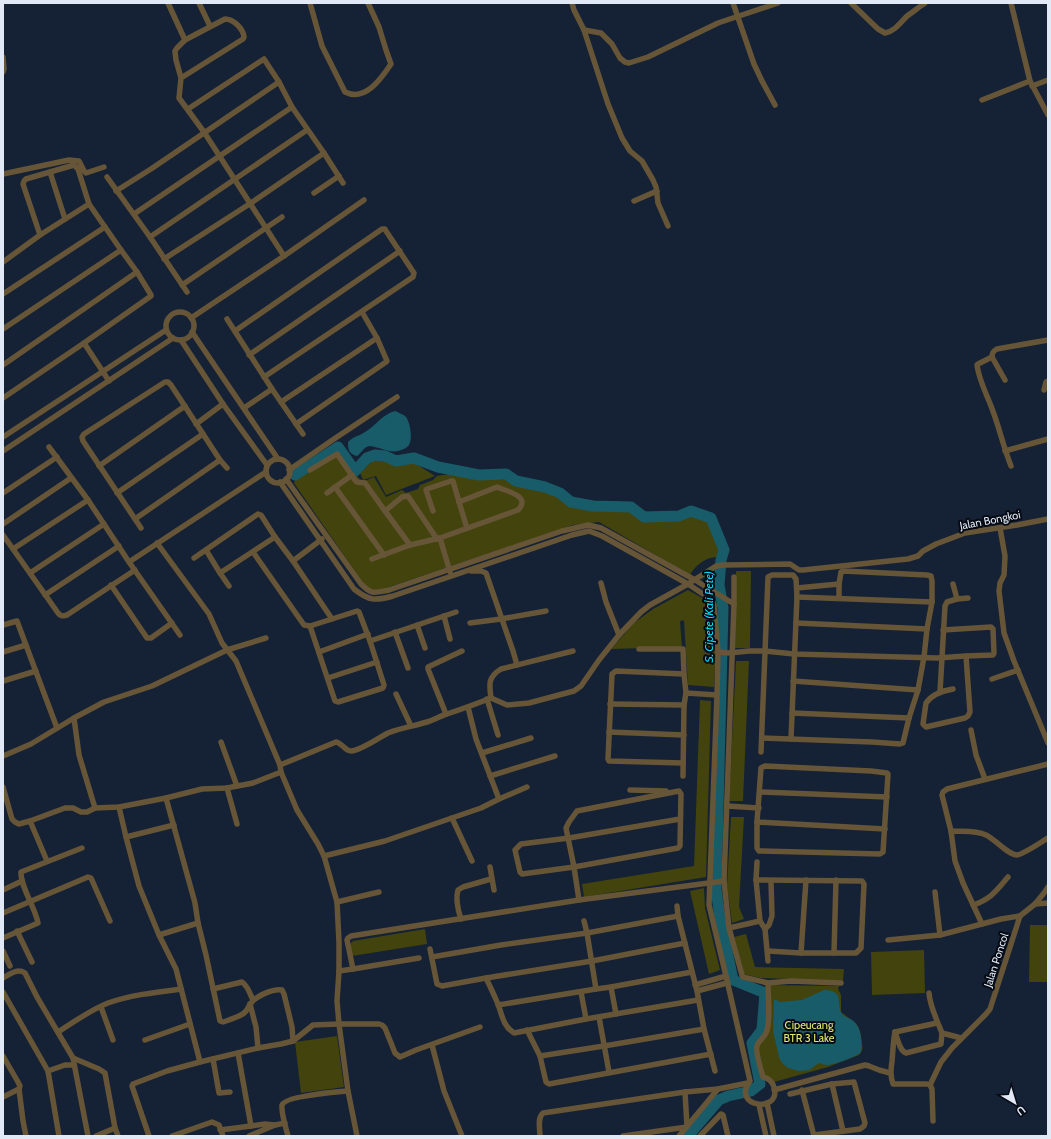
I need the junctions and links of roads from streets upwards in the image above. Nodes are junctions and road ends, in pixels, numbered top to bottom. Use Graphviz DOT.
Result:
graph roads {
  1 [pos="168,3"];
  2 [pos="199,3"];
  3 [pos="310,3"];
  4 [pos="368,3"];
  5 [pos="572,3"];
  6 [pos="733,3"];
  7 [pos="778,3"];
  8 [pos="851,3"];
  9 [pos="925,3"];
  10 [pos="1011,3"];
  11 [pos="737,17"];
  12 [pos="210,26"];
  13 [pos="584,30"];
  14 [pos="185,40"];
  15 [pos="3,57"];
  16 [pos="3,72"];
  17 [pos="181,78"];
  18 [pos="1048,80"];
  19 [pos="279,82"];
  20 [pos="1031,83"];
  21 [pos="982,100"];
  22 [pos="775,105"];
  23 [pos="292,107"];
  24 [pos="188,109"];
  25 [pos="1048,115"];
  26 [pos="307,130"];
  27 [pos="204,132"];
  28 [pos="324,153"];
  29 [pos="219,155"];
  30 [pos="104,167"];
  31 [pos="50,172"];
  32 [pos="3,174"];
  33 [pos="339,176"];
  34 [pos="107,178"];
  35 [pos="234,180"];
  36 [pos="343,183"];
  37 [pos="116,191"];
  38 [pos="657,191"];
  39 [pos="314,192"];
  40 [pos="364,200"];
  41 [pos="634,201"];
  42 [pos="251,203"];
  43 [pos="89,204"];
  44 [pos="134,214"];
  45 [pos="282,217"];
  46 [pos="65,219"];
  47 [pos="668,226"];
  48 [pos="105,227"];
  49 [pos="266,228"];
  50 [pos="40,235"];
  51 [pos="150,237"];
  52 [pos="120,250"];
  53 [pos="400,251"];
  54 [pos="284,256"];
  55 [pos="164,259"];
  56 [pos="3,262"];
  57 [pos="137,272"];
  58 [pos="182,285"];
  59 [pos="187,292"];
  60 [pos="3,294"];
  61 [pos="362,312"];
  62 [pos="191,318"];
  63 [pos="227,319"];
  64 [pos="3,329"];
  65 [pos="166,330"];
  66 [pos="234,331"];
  67 [pos="192,332"];
  68 [pos="173,338"];
  69 [pos="377,338"];
  70 [pos="181,340"];
  71 [pos="1048,340"];
  72 [pos="84,343"];
  73 [pos="249,355"];
  74 [pos="992,357"];
  75 [pos="3,365"];
  76 [pos="106,377"];
  77 [pos="264,377"];
  78 [pos="1006,380"];
  79 [pos="1048,381"];
  80 [pos="272,389"];
  81 [pos="1044,390"];
  82 [pos="397,397"];
  83 [pos="3,398"];
  84 [pos="281,402"];
  85 [pos="223,404"];
  86 [pos="185,406"];
  87 [pos="244,408"];
  88 [pos="196,424"];
  89 [pos="296,424"];
  90 [pos="203,434"];
  91 [pos="303,434"];
  92 [pos="3,437"];
  93 [pos="1048,439"];
  94 [pos="49,447"];
  95 [pos="3,451"];
  96 [pos="1005,451"];
  97 [pos="57,458"];
  98 [pos="278,459"];
  99 [pos="220,460"];
  100 [pos="267,465"];
  101 [pos="99,466"];
  102 [pos="1011,466"];
  103 [pos="227,468"];
  104 [pos="290,470"];
  105 [pos="310,470"];
  106 [pos="266,472"];
  107 [pos="352,475"];
  108 [pos="72,478"];
  109 [pos="286,479"];
  110 [pos="280,482"];
  111 [pos="335,487"];
  112 [pos="117,492"];
  113 [pos="3,493"];
  114 [pos="327,493"];
  115 [pos="88,500"];
  116 [pos="459,502"];
  117 [pos="385,510"];
  118 [pos="433,512"];
  119 [pos="135,519"];
  120 [pos="1048,519"];
  121 [pos="3,524"];
  122 [pos="104,524"];
  123 [pos="141,528"];
  124 [pos="467,528"];
  125 [pos="570,528"];
  126 [pos="1000,528"];
  127 [pos="3,535"];
  128 [pos="572,535"];
  129 [pos="326,536"];
  130 [pos="275,537"];
  131 [pos="439,539"];
  132 [pos="320,541"];
  133 [pos="157,543"];
  134 [pos="410,545"];
  135 [pos="119,546"];
  136 [pos="13,549"];
  137 [pos="206,550"];
  138 [pos="253,552"];
  139 [pos="384,555"];
  140 [pos="194,558"];
  141 [pos="372,559"];
  142 [pos="293,561"];
  143 [pos="129,562"];
  144 [pos="450,569"];
  145 [pos="135,570"];
  146 [pos="467,571"];
  147 [pos="30,572"];
  148 [pos="220,573"];
  149 [pos="452,576"];
  150 [pos="734,577"];
  151 [pos="695,580"];
  152 [pos="601,583"];
  153 [pos="688,584"];
  154 [pos="839,584"];
  155 [pos="953,584"];
  156 [pos="111,585"];
  157 [pos="229,586"];
  158 [pos="797,588"];
  159 [pos="45,595"];
  160 [pos="797,597"];
  161 [pos="838,598"];
  162 [pos="968,598"];
  163 [pos="957,599"];
  164 [pos="932,602"];
  165 [pos="734,604"];
  166 [pos="546,611"];
  167 [pos="456,612"];
  168 [pos="444,616"];
  169 [pos="332,619"];
  170 [pos="501,619"];
  171 [pos="172,623"];
  172 [pos="470,623"];
  173 [pos="796,623"];
  174 [pos="3,625"];
  175 [pos="417,625"];
  176 [pos="310,626"];
  177 [pos="927,629"];
  178 [pos="943,630"];
  179 [pos="395,632"];
  180 [pos="368,634"];
  181 [pos="180,635"];
  182 [pos="619,635"];
  183 [pos="266,638"];
  184 [pos="450,639"];
  185 [pos="370,641"];
  186 [pos="26,645"];
  187 [pos="425,648"];
  188 [pos="639,649"];
  189 [pos="227,650"];
  190 [pos="462,651"];
  191 [pos="573,651"];
  192 [pos="765,651"];
  193 [pos="3,652"];
  194 [pos="319,652"];
  195 [pos="719,652"];
  196 [pos="730,652"];
  197 [pos="794,654"];
  198 [pos="966,656"];
  199 [pos="926,657"];
  200 [pos="939,658"];
  201 [pos="377,662"];
  202 [pos="517,665"];
  203 [pos="408,668"];
  204 [pos="1018,670"];
  205 [pos="36,671"];
  206 [pos="684,674"];
  207 [pos="328,678"];
  208 [pos="992,679"];
  209 [pos="3,681"];
  210 [pos="793,681"];
  211 [pos="953,689"];
  212 [pos="918,690"];
  213 [pos="940,692"];
  214 [pos="686,693"];
  215 [pos="396,694"];
  216 [pos="717,694"];
  217 [pos="489,699"];
  218 [pos="610,704"];
  219 [pos="684,706"];
  220 [pos="468,707"];
  221 [pos="792,713"];
  222 [pos="446,714"];
  223 [pos="74,718"];
  224 [pos="909,718"];
  225 [pos="411,726"];
  226 [pos="57,728"];
  227 [pos="971,730"];
  228 [pos="609,732"];
  229 [pos="498,735"];
  230 [pos="684,735"];
  231 [pos="531,738"];
  232 [pos="762,738"];
  233 [pos="791,739"];
  234 [pos="221,742"];
  235 [pos="1048,743"];
  236 [pos="761,752"];
  237 [pos="482,753"];
  238 [pos="3,756"];
  239 [pos="555,756"];
  240 [pos="683,763"];
  241 [pos="1048,764"];
  242 [pos="280,765"];
  243 [pos="281,772"];
  244 [pos="490,776"];
  245 [pos="683,776"];
  246 [pos="985,779"];
  247 [pos="237,786"];
  248 [pos="3,787"];
  249 [pos="527,787"];
  250 [pos="227,788"];
  251 [pos="630,790"];
  252 [pos="675,792"];
  253 [pos="760,792"];
  254 [pos="888,797"];
  255 [pos="166,798"];
  256 [pos="499,799"];
  257 [pos="727,806"];
  258 [pos="119,807"];
  259 [pos="95,808"];
  260 [pos="758,808"];
  261 [pos="452,818"];
  262 [pos="680,819"];
  263 [pos="30,821"];
  264 [pos="757,822"];
  265 [pos="237,824"];
  266 [pos="174,825"];
  267 [pos="885,829"];
  268 [pos="951,832"];
  269 [pos="126,837"];
  270 [pos="569,838"];
  271 [pos="1048,838"];
  272 [pos="82,848"];
  273 [pos="324,856"];
  274 [pos="47,861"];
  275 [pos="472,861"];
  276 [pos="757,862"];
  277 [pos="490,867"];
  278 [pos="574,867"];
  279 [pos="1008,877"];
  280 [pos="492,879"];
  281 [pos="756,880"];
  282 [pos="806,880"];
  283 [pos="836,880"];
  284 [pos="22,881"];
  285 [pos="723,881"];
  286 [pos="771,881"];
  287 [pos="711,882"];
  288 [pos="1048,887"];
  289 [pos="3,890"];
  290 [pos="494,890"];
  291 [pos="379,892"];
  292 [pos="935,892"];
  293 [pos="580,900"];
  294 [pos="31,901"];
  295 [pos="337,902"];
  296 [pos="1048,903"];
  297 [pos="1035,904"];
  298 [pos="973,905"];
  299 [pos="677,906"];
  300 [pos="3,913"];
  301 [pos="678,916"];
  302 [pos="1020,916"];
  303 [pos="461,919"];
  304 [pos="110,921"];
  305 [pos="584,921"];
  306 [pos="760,921"];
  307 [pos="198,923"];
  308 [pos="982,924"];
  309 [pos="729,928"];
  310 [pos="765,930"];
  311 [pos="17,931"];
  312 [pos="587,933"];
  313 [pos="159,934"];
  314 [pos="940,935"];
  315 [pos="3,938"];
  316 [pos="888,940"];
  317 [pos="685,943"];
  318 [pos="430,949"];
  319 [pos="3,951"];
  320 [pos="768,951"];
  321 [pos="801,953"];
  322 [pos="834,953"];
  323 [pos="432,957"];
  324 [pos="419,958"];
  325 [pos="592,961"];
  326 [pos="768,961"];
  327 [pos="32,962"];
  328 [pos="10,966"];
  329 [pos="353,969"];
  330 [pos="339,971"];
  331 [pos="692,972"];
  332 [pos="726,976"];
  333 [pos="3,978"];
  334 [pos="486,978"];
  335 [pos="727,983"];
  336 [pos="768,983"];
  337 [pos="841,983"];
  338 [pos="611,987"];
  339 [pos="696,988"];
  340 [pos="181,989"];
  341 [pos="213,989"];
  342 [pos="596,989"];
  343 [pos="3,992"];
  344 [pos="581,992"];
  345 [pos="929,993"];
  346 [pos="698,1000"];
  347 [pos="252,1002"];
  348 [pos="498,1005"];
  349 [pos="101,1007"];
  350 [pos="616,1014"];
  351 [pos="599,1017"];
  352 [pos="586,1019"];
  353 [pos="937,1023"];
  354 [pos="190,1024"];
  355 [pos="339,1024"];
  356 [pos="480,1027"];
  357 [pos="704,1029"];
  358 [pos="527,1030"];
  359 [pos="58,1032"];
  360 [pos="895,1032"];
  361 [pos="942,1033"];
  362 [pos="961,1038"];
  363 [pos="112,1040"];
  364 [pos="145,1040"];
  365 [pos="294,1041"];
  366 [pos="432,1045"];
  367 [pos="604,1046"];
  368 [pos="258,1048"];
  369 [pos="238,1053"];
  370 [pos="711,1054"];
  371 [pos="3,1056"];
  372 [pos="540,1056"];
  373 [pos="73,1058"];
  374 [pos="213,1059"];
  375 [pos="200,1062"];
  376 [pos="5,1064"];
  377 [pos="74,1065"];
  378 [pos="48,1071"];
  379 [pos="715,1071"];
  380 [pos="609,1072"];
  381 [pos="890,1073"];
  382 [pos="748,1083"];
  383 [pos="832,1084"];
  384 [pos="930,1086"];
  385 [pos="774,1088"];
  386 [pos="718,1089"];
  387 [pos="19,1090"];
  388 [pos="802,1090"];
  389 [pos="348,1091"];
  390 [pos="230,1092"];
  391 [pos="685,1092"];
  392 [pos="790,1094"];
  393 [pos="3,1096"];
  394 [pos="767,1104"];
  395 [pos="759,1105"];
  396 [pos="932,1121"];
  397 [pos="285,1123"];
  398 [pos="275,1125"];
  399 [pos="251,1126"];
  400 [pos="687,1127"];
  401 [pos="115,1128"];
  402 [pos="843,1131"];
  403 [pos="222,1133"];
  404 [pos="26,1136"];
  405 [pos="59,1136"];
  406 [pos="88,1136"];
  407 [pos="96,1136"];
  408 [pos="118,1136"];
  409 [pos="149,1136"];
  410 [pos="172,1136"];
  411 [pos="249,1136"];
  412 [pos="288,1136"];
  413 [pos="357,1136"];
  414 [pos="462,1136"];
  415 [pos="540,1136"];
  416 [pos="623,1136"];
  417 [pos="679,1136"];
  418 [pos="700,1136"];
  419 [pos="728,1136"];
  420 [pos="766,1136"];
  421 [pos="774,1136"];
  422 [pos="814,1136"];
  1 -- 14 [label="street"];
  2 -- 12 [label="street"];
  3 -- 4 [label="street"];
  5 -- 13 [label="street"];
  6 -- 11 [label="street"];
  7 -- 11 [label="street"];
  8 -- 9 [label="street"];
  10 -- 20 [label="street"];
  11 -- 13 [label="street"];
  11 -- 22 [label="street"];
  12 -- 14 [label="street"];
  12 -- 17 [label="street"];
  13 -- 38 [label="street"];
  14 -- 17 [label="street"];
  15 -- 16 [label="street"];
  17 -- 24 [label="street"];
  18 -- 20 [label="street"];
  19 -- 23 [label="street"];
  19 -- 24 [label="street"];
  19 -- 27 [label="street"];
  20 -- 21 [label="street"];
  20 -- 25 [label="street"];
  23 -- 26 [label="street"];
  23 -- 29 [label="street"];
  24 -- 27 [label="street"];
  26 -- 28 [label="street"];
  26 -- 35 [label="street"];
  27 -- 29 [label="street"];
  27 -- 37 [label="street"];
  28 -- 33 [label="street"];
  28 -- 42 [label="street"];
  29 -- 35 [label="street"];
  29 -- 44 [label="street"];
  30 -- 32 [label="street"];
  31 -- 43 [label="street"];
  31 -- 46 [label="street"];
  31 -- 50 [label="street"];
  33 -- 36 [label="street"];
  33 -- 39 [label="street"];
  34 -- 37 [label="street"];
  35 -- 42 [label="street"];
  35 -- 51 [label="street"];
  37 -- 44 [label="street"];
  38 -- 41 [label="street"];
  38 -- 47 [label="street"];
  40 -- 54 [label="street"];
  42 -- 49 [label="street"];
  42 -- 55 [label="street"];
  43 -- 46 [label="street"];
  43 -- 48 [label="street"];
  44 -- 51 [label="street"];
  45 -- 49 [label="street"];
  46 -- 50 [label="street"];
  48 -- 52 [label="street"];
  48 -- 60 [label="street"];
  49 -- 54 [label="street"];
  49 -- 58 [label="street"];
  50 -- 56 [label="street"];
  51 -- 55 [label="street"];
  52 -- 57 [label="street"];
  52 -- 64 [label="street"];
  53 -- 61 [label="street"];
  53 -- 66 [label="street"];
  53 -- 73 [label="street"];
  54 -- 62 [label="street"];
  55 -- 58 [label="street"];
  57 -- 72 [label="street"];
  57 -- 75 [label="street"];
  58 -- 59 [label="street"];
  61 -- 69 [label="street"];
  61 -- 77 [label="street"];
  62 -- 65 [label="street"];
  62 -- 67 [label="street"];
  63 -- 66 [label="street"];
  65 -- 68 [label="street"];
  65 -- 76 [label="street"];
  66 -- 73 [label="street"];
  67 -- 70 [label="street"];
  67 -- 87 [label="street"];
  68 -- 70 [label="street"];
  68 -- 76 [label="street"];
  69 -- 84 [label="street"];
  69 -- 89 [label="street"];
  70 -- 85 [label="street"];
  71 -- 74 [label="street"];
  72 -- 76 [label="street"];
  72 -- 83 [label="street"];
  73 -- 77 [label="street"];
  74 -- 78 [label="street"];
  74 -- 96 [label="street"];
  76 -- 92 [label="street"];
  76 -- 95 [label="street"];
  77 -- 80 [label="street"];
  79 -- 81 [label="street"];
  80 -- 84 [label="street"];
  80 -- 87 [label="street"];
  82 -- 104 [label="street"];
  84 -- 89 [label="street"];
  85 -- 88 [label="street"];
  85 -- 100 [label="street"];
  86 -- 88 [label="street"];
  86 -- 101 [label="street"];
  86 -- 101 [label="street"];
  87 -- 98 [label="street"];
  88 -- 90 [label="street"];
  89 -- 91 [label="street"];
  90 -- 99 [label="street"];
  90 -- 112 [label="street"];
  93 -- 96 [label="street"];
  94 -- 97 [label="street"];
  96 -- 102 [label="street"];
  97 -- 108 [label="street"];
  97 -- 113 [label="street"];
  98 -- 100 [label="street"];
  98 -- 104 [label="street"];
  99 -- 103 [label="street"];
  99 -- 119 [label="street"];
  100 -- 106 [label="street"];
  101 -- 112 [label="street"];
  104 -- 109 [label="street"];
  105 -- 107 [label="street"];
  106 -- 110 [label="street"];
  106 -- 133 [label="street"];
  107 -- 111 [label="street"];
  107 -- 117 [label="street"];
  108 -- 115 [label="street"];
  108 -- 121 [label="street"];
  109 -- 110 [label="street"];
  109 -- 129 [label="street"];
  110 -- 132 [label="street"];
  111 -- 114 [label="street"];
  111 -- 139 [label="street"];
  112 -- 119 [label="street"];
  115 -- 122 [label="street"];
  115 -- 136 [label="street"];
  116 -- 118 [label="street"];
  116 -- 124 [label="street"];
  116 -- 124 [label="street"];
  117 -- 131 [label="street"];
  117 -- 134 [label="street"];
  119 -- 123 [label="street"];
  120 -- 126 [label="street, Jalan Bongkoi"];
  122 -- 135 [label="street"];
  122 -- 147 [label="street"];
  124 -- 131 [label="street"];
  125 -- 128 [label="street"];
  125 -- 144 [label="street"];
  125 -- 151 [label="street"];
  126 -- 151 [label="street, Jalan Bongkoi"];
  126 -- 204 [label="street"];
  127 -- 136 [label="street"];
  128 -- 146 [label="street"];
  128 -- 153 [label="street"];
  129 -- 132 [label="street"];
  129 -- 144 [label="street"];
  130 -- 137 [label="street"];
  130 -- 138 [label="street"];
  130 -- 142 [label="street"];
  131 -- 134 [label="street"];
  131 -- 144 [label="street"];
  132 -- 142 [label="street"];
  132 -- 149 [label="street"];
  133 -- 143 [label="street"];
  133 -- 189 [label="street"];
  134 -- 139 [label="street"];
  135 -- 143 [label="street"];
  135 -- 159 [label="street"];
  136 -- 147 [label="street"];
  137 -- 140 [label="street"];
  137 -- 148 [label="street"];
  138 -- 148 [label="street"];
  138 -- 176 [label="street"];
  139 -- 141 [label="street"];
  142 -- 169 [label="street"];
  143 -- 145 [label="street"];
  144 -- 149 [label="street"];
  145 -- 156 [label="street"];
  145 -- 171 [label="street"];
  146 -- 149 [label="street"];
  146 -- 170 [label="street"];
  147 -- 159 [label="street"];
  148 -- 157 [label="street"];
  150 -- 165 [label="street"];
  151 -- 153 [label="street"];
  151 -- 165 [label="street"];
  152 -- 182 [label="street"];
  153 -- 182 [label="street"];
  153 -- 195 [label="street"];
  154 -- 158 [label="street"];
  154 -- 161 [label="street"];
  154 -- 164 [label="street"];
  155 -- 163 [label="street"];
  156 -- 159 [label="street"];
  156 -- 171 [label="street"];
  158 -- 160 [label="street"];
  158 -- 192 [label="street"];
  160 -- 161 [label="street"];
  160 -- 173 [label="street"];
  161 -- 164 [label="street"];
  162 -- 163 [label="street"];
  163 -- 178 [label="street"];
  164 -- 177 [label="street"];
  165 -- 196 [label="street"];
  166 -- 170 [label="street"];
  167 -- 168 [label="street"];
  168 -- 175 [label="street"];
  168 -- 184 [label="street"];
  169 -- 176 [label="street"];
  169 -- 180 [label="street"];
  170 -- 172 [label="street"];
  170 -- 202 [label="street"];
  171 -- 181 [label="street"];
  173 -- 177 [label="street"];
  173 -- 197 [label="street"];
  174 -- 186 [label="street"];
  175 -- 179 [label="street"];
  175 -- 187 [label="street"];
  176 -- 194 [label="street"];
  177 -- 199 [label="street"];
  178 -- 198 [label="street"];
  178 -- 200 [label="street"];
  179 -- 185 [label="street"];
  179 -- 203 [label="street"];
  180 -- 185 [label="street"];
  180 -- 194 [label="street"];
  182 -- 217 [label="street"];
  183 -- 189 [label="street"];
  185 -- 201 [label="street"];
  186 -- 193 [label="street"];
  186 -- 205 [label="street"];
  188 -- 206 [label="street"];
  189 -- 223 [label="street"];
  189 -- 242 [label="street"];
  190 -- 222 [label="street"];
  191 -- 202 [label="street"];
  192 -- 196 [label="street"];
  192 -- 197 [label="street"];
  192 -- 232 [label="street"];
  194 -- 207 [label="street"];
  195 -- 196 [label="street"];
  195 -- 216 [label="street"];
  196 -- 257 [label="street"];
  197 -- 199 [label="street"];
  197 -- 210 [label="street"];
  198 -- 200 [label="street"];
  198 -- 213 [label="street"];
  199 -- 200 [label="street"];
  199 -- 212 [label="street"];
  200 -- 213 [label="street"];
  201 -- 207 [label="street"];
  201 -- 207 [label="street"];
  202 -- 217 [label="street"];
  204 -- 208 [label="street"];
  204 -- 235 [label="street"];
  205 -- 209 [label="street"];
  205 -- 226 [label="street"];
  206 -- 214 [label="street"];
  206 -- 218 [label="street"];
  210 -- 212 [label="street"];
  210 -- 221 [label="street"];
  211 -- 213 [label="street"];
  212 -- 224 [label="street"];
  214 -- 216 [label="street"];
  214 -- 219 [label="street"];
  215 -- 225 [label="street"];
  216 -- 287 [label="street"];
  217 -- 220 [label="street"];
  217 -- 229 [label="street"];
  218 -- 219 [label="street"];
  218 -- 228 [label="street"];
  219 -- 230 [label="street"];
  220 -- 222 [label="street"];
  220 -- 237 [label="street"];
  221 -- 224 [label="street"];
  221 -- 233 [label="street"];
  222 -- 225 [label="street"];
  223 -- 226 [label="street"];
  223 -- 259 [label="street"];
  224 -- 233 [label="street"];
  225 -- 242 [label="street"];
  226 -- 238 [label="street"];
  227 -- 246 [label="street"];
  228 -- 230 [label="street"];
  228 -- 240 [label="street"];
  230 -- 240 [label="street"];
  231 -- 237 [label="street"];
  232 -- 233 [label="street"];
  232 -- 236 [label="street"];
  234 -- 247 [label="street"];
  237 -- 244 [label="street"];
  239 -- 244 [label="street"];
  240 -- 245 [label="street"];
  241 -- 246 [label="street"];
  242 -- 243 [label="street"];
  243 -- 247 [label="street"];
  243 -- 273 [label="street"];
  244 -- 256 [label="street"];
  246 -- 268 [label="street"];
  247 -- 250 [label="street"];
  248 -- 263 [label="street"];
  249 -- 256 [label="street"];
  250 -- 255 [label="street"];
  250 -- 265 [label="street"];
  251 -- 252 [label="street"];
  252 -- 262 [label="street"];
  252 -- 270 [label="street"];
  253 -- 254 [label="street"];
  253 -- 254 [label="street"];
  253 -- 260 [label="street"];
  254 -- 267 [label="street"];
  255 -- 258 [label="street"];
  255 -- 266 [label="street"];
  256 -- 261 [label="street"];
  257 -- 260 [label="street"];
  257 -- 285 [label="street"];
  258 -- 259 [label="street"];
  258 -- 269 [label="street"];
  259 -- 263 [label="street"];
  260 -- 264 [label="street"];
  261 -- 273 [label="street"];
  261 -- 275 [label="street"];
  262 -- 270 [label="street"];
  262 -- 278 [label="street"];
  263 -- 274 [label="street"];
  264 -- 267 [label="street"];
  264 -- 267 [label="street"];
  266 -- 269 [label="street"];
  266 -- 307 [label="street"];
  268 -- 271 [label="street"];
  268 -- 298 [label="street"];
  269 -- 313 [label="street"];
  270 -- 278 [label="street"];
  270 -- 278 [label="street"];
  272 -- 274 [label="street"];
  273 -- 295 [label="street"];
  274 -- 284 [label="street"];
  276 -- 281 [label="street"];
  277 -- 280 [label="street"];
  278 -- 293 [label="street"];
  279 -- 298 [label="street"];
  280 -- 290 [label="street"];
  280 -- 303 [label="street"];
  281 -- 286 [label="street"];
  281 -- 306 [label="street"];
  282 -- 283 [label="street"];
  282 -- 286 [label="street"];
  282 -- 321 [label="street"];
  283 -- 322 [label="street"];
  283 -- 322 [label="street"];
  284 -- 289 [label="street"];
  284 -- 294 [label="street"];
  285 -- 287 [label="street"];
  285 -- 309 [label="street"];
  286 -- 310 [label="street"];
  287 -- 293 [label="street"];
  287 -- 332 [label="street"];
  288 -- 297 [label="street"];
  291 -- 295 [label="street"];
  292 -- 314 [label="street"];
  293 -- 303 [label="street"];
  294 -- 300 [label="street"];
  294 -- 304 [label="street"];
  294 -- 311 [label="street"];
  295 -- 330 [label="street"];
  296 -- 297 [label="street"];
  297 -- 302 [label="street"];
  298 -- 308 [label="street"];
  299 -- 301 [label="street"];
  301 -- 312 [label="street"];
  301 -- 317 [label="street"];
  302 -- 308 [label="street"];
  302 -- 362 [label="street, Jalan Poncol"];
  303 -- 329 [label="street"];
  305 -- 312 [label="street"];
  306 -- 309 [label="street"];
  306 -- 310 [label="street"];
  307 -- 313 [label="street"];
  307 -- 341 [label="street"];
  308 -- 314 [label="street"];
  309 -- 336 [label="street"];
  310 -- 320 [label="street"];
  311 -- 315 [label="street"];
  311 -- 327 [label="street"];
  312 -- 323 [label="street"];
  312 -- 325 [label="street"];
  313 -- 340 [label="street"];
  314 -- 316 [label="street"];
  317 -- 325 [label="street"];
  317 -- 331 [label="street"];
  318 -- 323 [label="street"];
  319 -- 328 [label="street"];
  320 -- 321 [label="street"];
  320 -- 326 [label="street"];
  321 -- 322 [label="street"];
  323 -- 334 [label="street"];
  324 -- 329 [label="street"];
  325 -- 334 [label="street"];
  325 -- 342 [label="street"];
  329 -- 330 [label="street"];
  330 -- 355 [label="street"];
  331 -- 338 [label="street"];
  331 -- 339 [label="street"];
  332 -- 335 [label="street"];
  332 -- 339 [label="street"];
  333 -- 359 [label="street"];
  334 -- 348 [label="street"];
  335 -- 339 [label="street"];
  335 -- 382 [label="street"];
  336 -- 337 [label="street"];
  336 -- 385 [label="street"];
  338 -- 342 [label="street"];
  338 -- 350 [label="street"];
  339 -- 346 [label="street"];
  340 -- 349 [label="street"];
  340 -- 354 [label="street"];
  341 -- 347 [label="street"];
  341 -- 347 [label="street"];
  342 -- 344 [label="street"];
  343 -- 378 [label="street"];
  344 -- 348 [label="street"];
  344 -- 352 [label="street"];
  345 -- 353 [label="street"];
  346 -- 350 [label="street"];
  346 -- 357 [label="street"];
  347 -- 365 [label="street"];
  347 -- 368 [label="street"];
  348 -- 358 [label="street"];
  349 -- 359 [label="street"];
  349 -- 363 [label="street"];
  350 -- 351 [label="street"];
  351 -- 352 [label="street"];
  351 -- 367 [label="street"];
  352 -- 358 [label="street"];
  353 -- 360 [label="street"];
  353 -- 361 [label="street"];
  354 -- 364 [label="street"];
  354 -- 375 [label="street"];
  355 -- 365 [label="street"];
  355 -- 366 [label="street"];
  355 -- 389 [label="street"];
  356 -- 366 [label="street"];
  357 -- 367 [label="street"];
  357 -- 370 [label="street"];
  358 -- 372 [label="street"];
  359 -- 373 [label="street"];
  360 -- 361 [label="street"];
  360 -- 381 [label="street"];
  361 -- 362 [label="street"];
  362 -- 384 [label="street, Jalan Poncol"];
  365 -- 368 [label="street"];
  366 -- 414 [label="street"];
  367 -- 372 [label="street"];
  367 -- 380 [label="street"];
  368 -- 369 [label="street"];
  369 -- 374 [label="street"];
  369 -- 399 [label="street"];
  370 -- 379 [label="street"];
  370 -- 380 [label="street"];
  371 -- 376 [label="street"];
  372 -- 380 [label="street"];
  373 -- 377 [label="street"];
  373 -- 401 [label="street"];
  374 -- 375 [label="street"];
  374 -- 390 [label="street"];
  375 -- 409 [label="street"];
  376 -- 387 [label="street"];
  377 -- 378 [label="street"];
  377 -- 406 [label="street"];
  378 -- 405 [label="street"];
  381 -- 384 [label="street"];
  381 -- 385 [label="street"];
  382 -- 386 [label="street"];
  382 -- 395 [label="street"];
  383 -- 388 [label="street"];
  383 -- 402 [label="street"];
  383 -- 402 [label="street"];
  384 -- 396 [label="street"];
  385 -- 394 [label="street"];
  386 -- 391 [label="street"];
  386 -- 400 [label="street"];
  387 -- 393 [label="street"];
  387 -- 404 [label="street"];
  388 -- 392 [label="street"];
  388 -- 422 [label="street"];
  389 -- 397 [label="street"];
  389 -- 413 [label="street"];
  391 -- 400 [label="street"];
  391 -- 415 [label="street"];
  394 -- 395 [label="street"];
  394 -- 421 [label="street"];
  395 -- 420 [label="street"];
  397 -- 398 [label="street"];
  397 -- 412 [label="street"];
  398 -- 399 [label="street"];
  398 -- 411 [label="street"];
  399 -- 403 [label="street"];
  400 -- 416 [label="street"];
  400 -- 417 [label="street"];
  401 -- 407 [label="street"];
  401 -- 408 [label="street"];
  402 -- 422 [label="street"];
  403 -- 410 [label="street"];
  418 -- 419 [label="street"];
}
